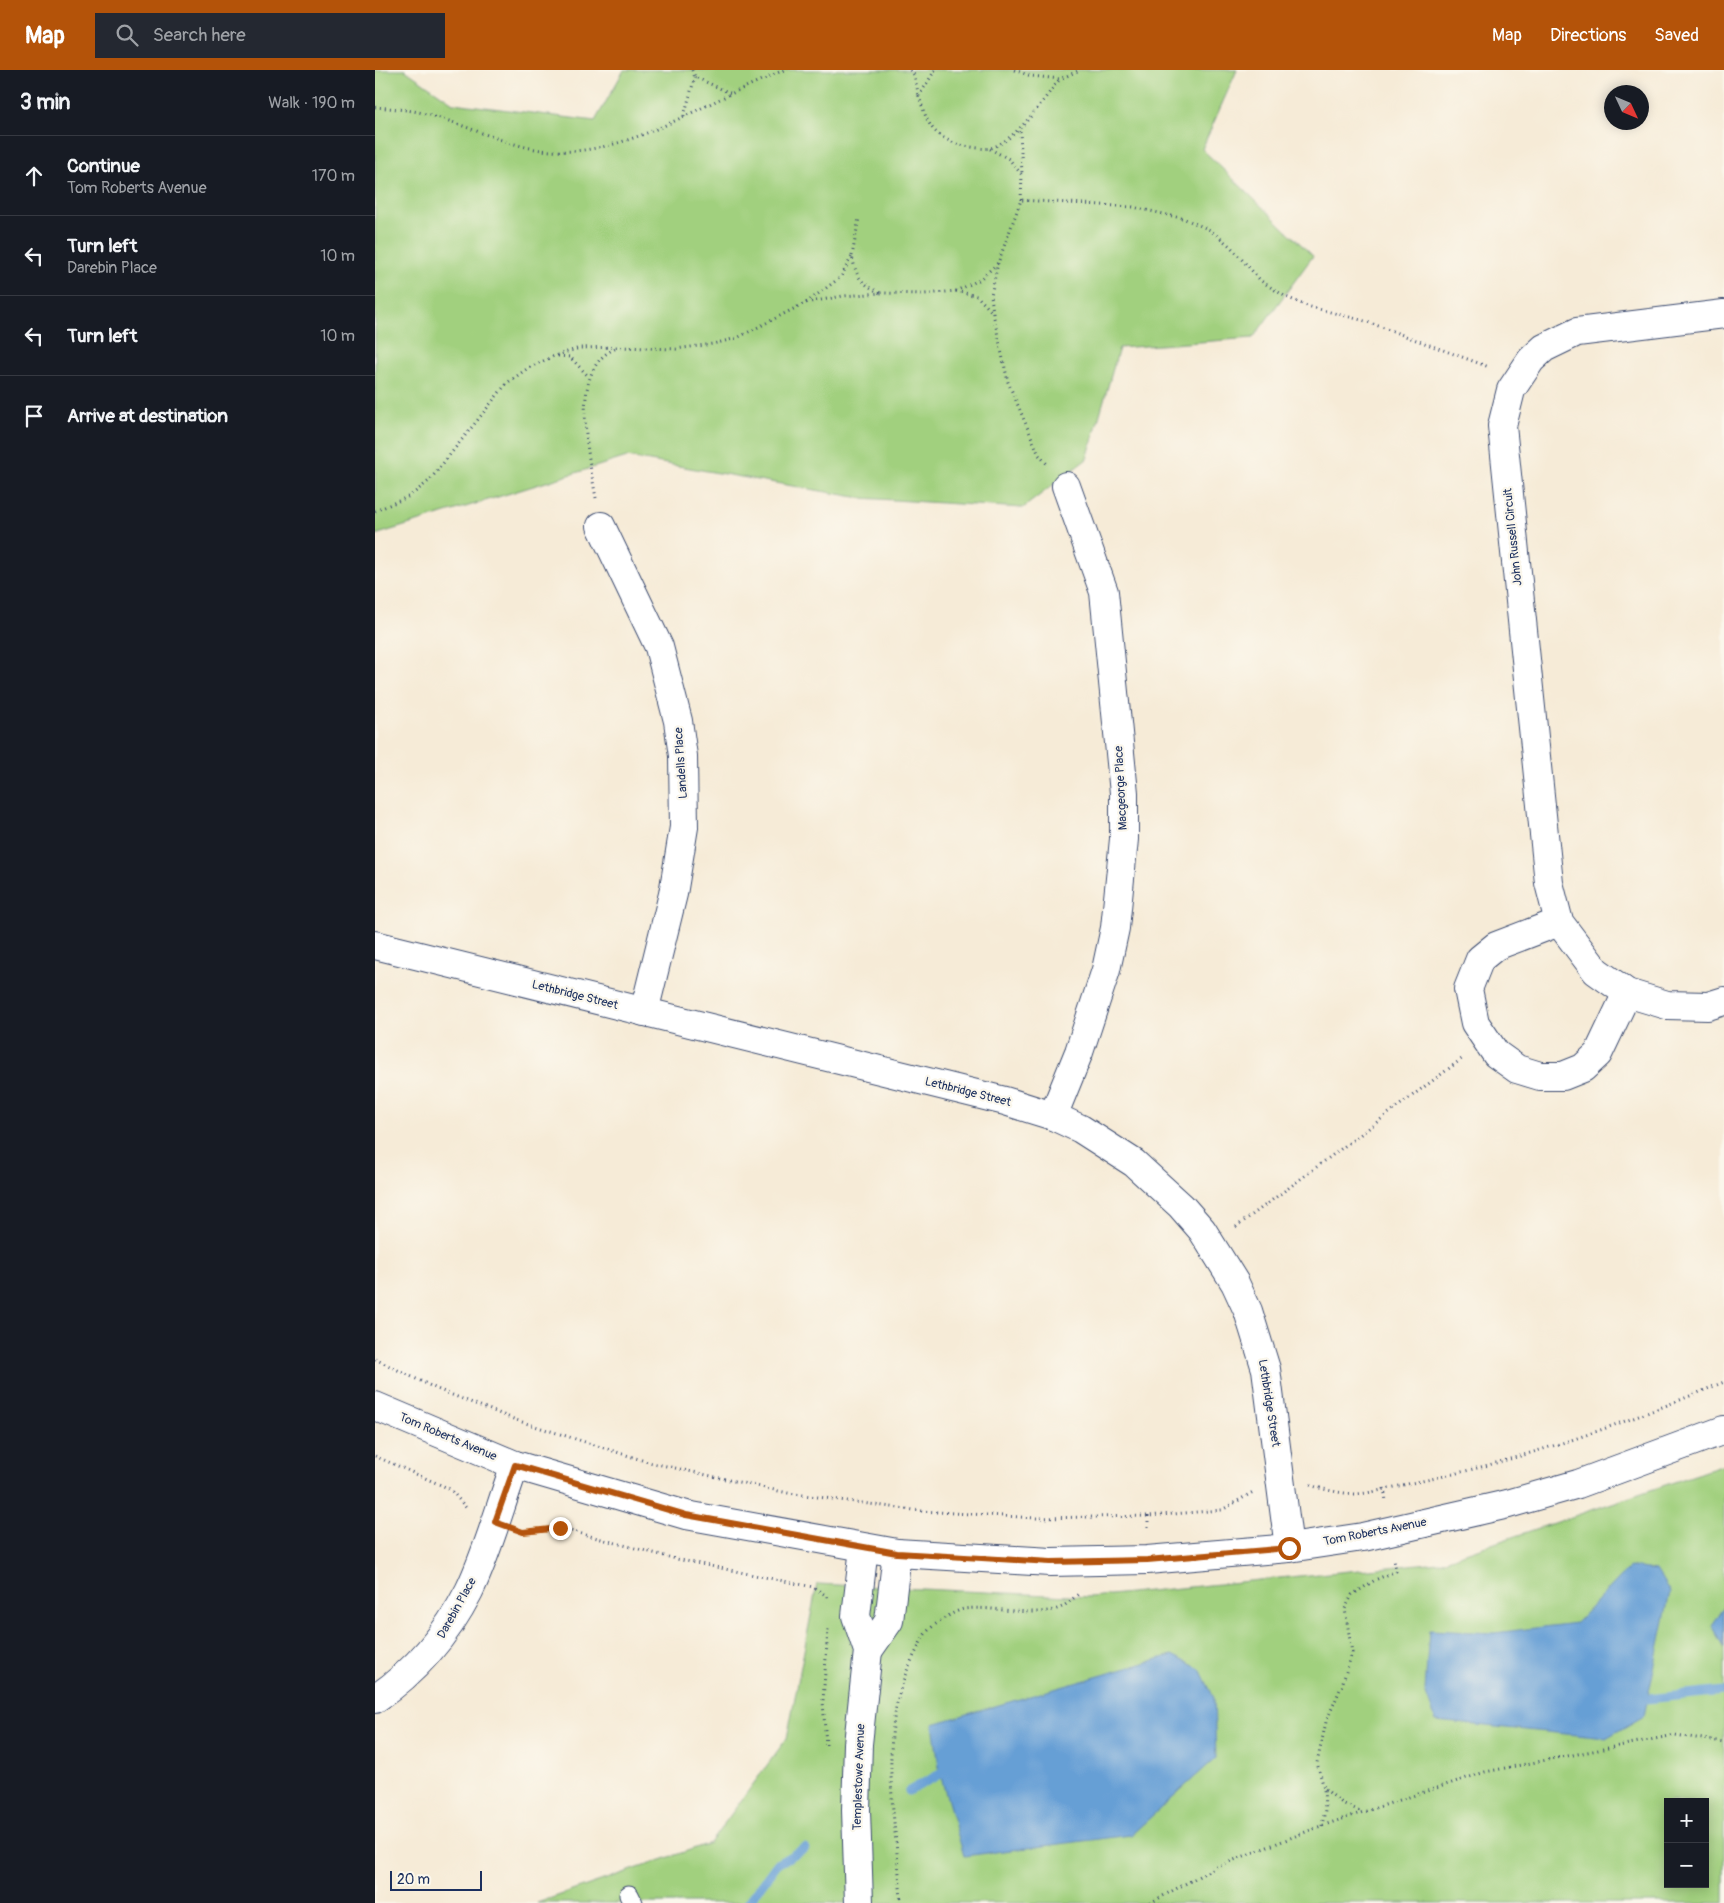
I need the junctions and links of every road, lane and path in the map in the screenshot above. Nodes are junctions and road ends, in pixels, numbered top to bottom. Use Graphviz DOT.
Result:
graph roads {
  1 [pos="691,70"];
  2 [pos="784,70"];
  3 [pos="909,70"];
  4 [pos="935,70"];
  5 [pos="1014,70"];
  6 [pos="1080,70"];
  7 [pos="695,77"];
  8 [pos="1060,79"];
  9 [pos="731,94"];
  10 [pos="919,96"];
  11 [pos="375,107"];
  12 [pos="684,116"];
  13 [pos="1020,130"];
  14 [pos="990,149"];
  15 [pos="1022,175"];
  16 [pos="1021,200"];
  17 [pos="859,218"];
  18 [pos="852,256"];
  19 [pos="999,263"];
  20 [pos="956,291"];
  21 [pos="881,293"];
  22 [pos="805,304"];
  23 [pos="993,313"];
  24 [pos="1724,314"];
  25 [pos="620,347"];
  26 [pos="554,356"];
  27 [pos="589,377"];
  28 [pos="1517,380"];
  29 [pos="1066,486"];
  30 [pos="375,511"];
  31 [pos="601,526"];
  32 [pos="1559,922"];
  33 [pos="375,945"];
  34 [pos="1627,993"];
  35 [pos="1724,1001"];
  36 [pos="644,1012"];
  37 [pos="1487,1041"];
  38 [pos="1053,1116"];
  39 [pos="1211,1245"];
  40 [pos="375,1359"];
  41 [pos="1724,1382"];
  42 [pos="375,1406"];
  43 [pos="1724,1430"];
  44 [pos="375,1456"];
  45 [pos="515,1465"];
  46 [pos="1281,1481"];
  47 [pos="1148,1516"];
  48 [pos="495,1522"];
  49 [pos="1148,1532"];
  50 [pos="864,1548"];
  51 [pos="1289,1548"];
  52 [pos="897,1553"];
  53 [pos="1396,1571"];
  54 [pos="1089,1592"];
  55 [pos="828,1603"];
  56 [pos="829,1620"];
  57 [pos="868,1651"];
  58 [pos="375,1699"];
  59 [pos="1724,1742"];
  60 [pos="826,1750"];
  61 [pos="1324,1788"];
  62 [pos="1362,1812"];
  63 [pos="1321,1826"];
  64 [pos="859,1903"];
  65 [pos="901,1903"];
  66 [pos="1150,1903"];
  1 -- 7 [label="path"];
  2 -- 9 [label="path"];
  3 -- 10 [label="path"];
  4 -- 10 [label="path"];
  5 -- 8 [label="path"];
  6 -- 8 [label="path"];
  7 -- 9 [label="path"];
  7 -- 12 [label="path"];
  8 -- 13 [label="path"];
  9 -- 12 [label="path"];
  10 -- 14 [label="path"];
  11 -- 12 [label="path"];
  13 -- 14 [label="path"];
  13 -- 15 [label="path"];
  14 -- 15 [label="path"];
  15 -- 16 [label="path"];
  16 -- 19 [label="path"];
  16 -- 28 [label="path"];
  17 -- 18 [label="path"];
  18 -- 21 [label="path"];
  18 -- 22 [label="path"];
  19 -- 20 [label="path"];
  19 -- 23 [label="path"];
  20 -- 21 [label="path"];
  20 -- 23 [label="path"];
  21 -- 22 [label="path"];
  22 -- 25 [label="path"];
  23 -- 29 [label="path"];
  24 -- 28 [label="street, John Russell Circuit"];
  25 -- 26 [label="path"];
  25 -- 27 [label="path"];
  26 -- 27 [label="path"];
  26 -- 30 [label="path"];
  27 -- 31 [label="path"];
  28 -- 32 [label="street, John Russell Circuit"];
  29 -- 38 [label="street, Macgeorge Place"];
  31 -- 36 [label="street, Landells Place"];
  32 -- 34 [label="street, John Russell Circuit"];
  32 -- 37 [label="street"];
  33 -- 36 [label="street, Lethbridge Street"];
  34 -- 35 [label="street, John Russell Circuit"];
  34 -- 37 [label="street"];
  36 -- 38 [label="street, Lethbridge Street"];
  37 -- 39 [label="path"];
  38 -- 39 [label="street, Lethbridge Street"];
  39 -- 46 [label="street, Lethbridge Street"];
  40 -- 47 [label="path"];
  41 -- 46 [label="path"];
  42 -- 45 [label="street, Tom Roberts Avenue"];
  43 -- 51 [label="street, Tom Roberts Avenue"];
  44 -- 48 [label="path"];
  45 -- 48 [label="street, Darebin Place"];
  45 -- 50 [label="street, Tom Roberts Avenue"];
  46 -- 47 [label="path"];
  46 -- 51 [label="street, Lethbridge Street"];
  47 -- 49 [label="path"];
  48 -- 55 [label="path"];
  48 -- 58 [label="street, Darebin Place"];
  50 -- 52 [label="street, Tom Roberts Avenue"];
  50 -- 57 [label="street, Templestowe Avenue"];
  51 -- 52 [label="street, Tom Roberts Avenue"];
  52 -- 57 [label="street, Templestowe Avenue"];
  53 -- 61 [label="path"];
  54 -- 65 [label="path"];
  56 -- 60 [label="path"];
  57 -- 64 [label="street, Templestowe Avenue"];
  59 -- 62 [label="path"];
  61 -- 62 [label="path"];
  61 -- 63 [label="path"];
  62 -- 63 [label="path"];
  63 -- 66 [label="path"];
}
